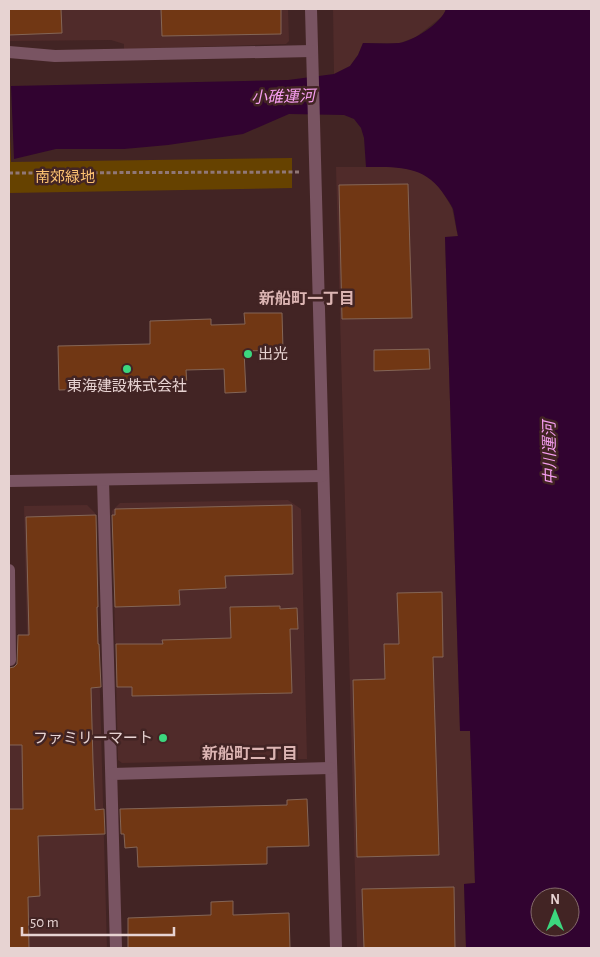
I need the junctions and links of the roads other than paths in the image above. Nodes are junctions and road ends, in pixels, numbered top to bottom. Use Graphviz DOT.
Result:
graph roads {
  1 [pos="311,9"];
  2 [pos="312,51"];
  3 [pos="9,52"];
  4 [pos="322,476"];
  5 [pos="103,480"];
  6 [pos="9,482"];
  7 [pos="9,570"];
  8 [pos="9,660"];
  9 [pos="330,768"];
  10 [pos="112,774"];
  11 [pos="116,948"];
  12 [pos="336,948"];
  1 -- 2 [label="street"];
  2 -- 3 [label="street"];
  2 -- 4 [label="street"];
  4 -- 5 [label="street"];
  4 -- 9 [label="street"];
  5 -- 6 [label="street"];
  5 -- 10 [label="street"];
  7 -- 8 [label="street"];
  9 -- 10 [label="street"];
  9 -- 12 [label="street"];
  10 -- 11 [label="street"];
}
